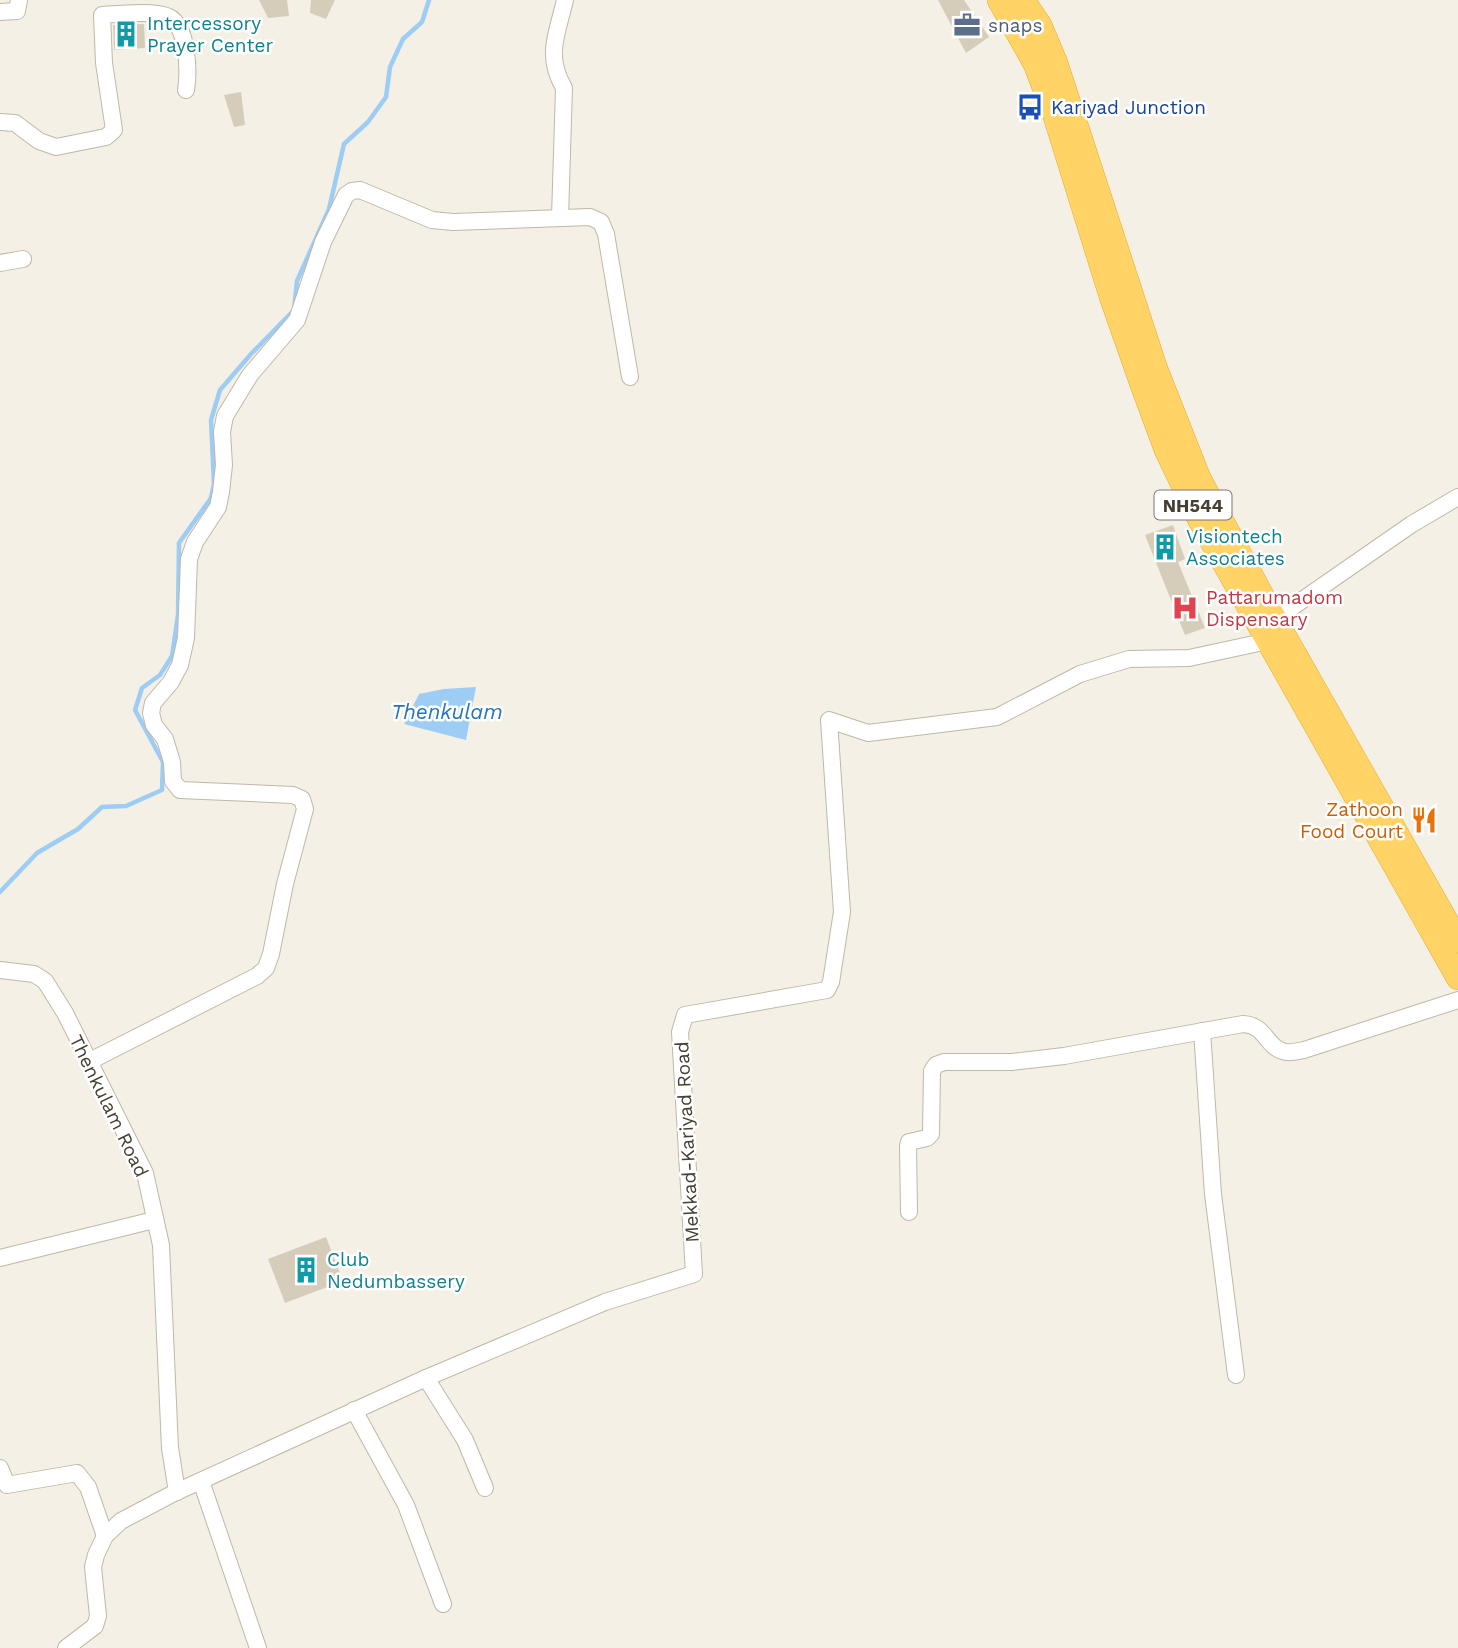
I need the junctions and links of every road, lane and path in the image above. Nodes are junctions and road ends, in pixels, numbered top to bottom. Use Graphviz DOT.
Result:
graph roads {
  1 [pos="19,0"];
  2 [pos="565,0"];
  3 [pos="1014,6"];
  4 [pos="119,7"];
  5 [pos="0,12"];
  6 [pos="186,90"];
  7 [pos="0,122"];
  8 [pos="560,217"];
  9 [pos="23,259"];
  10 [pos="0,262"];
  11 [pos="630,377"];
  12 [pos="1458,497"];
  13 [pos="1271,630"];
  14 [pos="1458,941"];
  15 [pos="0,971"];
  16 [pos="1458,978"];
  17 [pos="1458,1000"];
  18 [pos="1202,1031"];
  19 [pos="88,1062"];
  20 [pos="909,1212"];
  21 [pos="154,1220"];
  22 [pos="0,1258"];
  23 [pos="1236,1375"];
  24 [pos="426,1378"];
  25 [pos="354,1410"];
  26 [pos="0,1468"];
  27 [pos="201,1481"];
  28 [pos="485,1488"];
  29 [pos="177,1492"];
  30 [pos="105,1536"];
  31 [pos="443,1604"];
  32 [pos="66,1648"];
  33 [pos="258,1648"];
  1 -- 5 [label="street"];
  2 -- 8 [label="street"];
  3 -- 13 [label="highway, NH544"];
  4 -- 6 [label="street"];
  4 -- 7 [label="street"];
  8 -- 11 [label="street"];
  8 -- 19 [label="street"];
  9 -- 10 [label="street"];
  12 -- 13 [label="street"];
  13 -- 14 [label="highway, NH544"];
  13 -- 16 [label="highway, NH544"];
  13 -- 24 [label="street, Mekkad-Kariyad Road"];
  15 -- 19 [label="street, Thenkulam Road"];
  17 -- 18 [label="street"];
  18 -- 20 [label="street"];
  18 -- 23 [label="street"];
  19 -- 21 [label="street, Thenkulam Road"];
  21 -- 22 [label="street"];
  21 -- 29 [label="street, Thenkulam Road"];
  24 -- 25 [label="street"];
  24 -- 28 [label="street"];
  25 -- 27 [label="street"];
  25 -- 31 [label="street"];
  26 -- 30 [label="street"];
  27 -- 29 [label="street"];
  27 -- 33 [label="street"];
  29 -- 30 [label="street"];
  30 -- 32 [label="street"];
}
